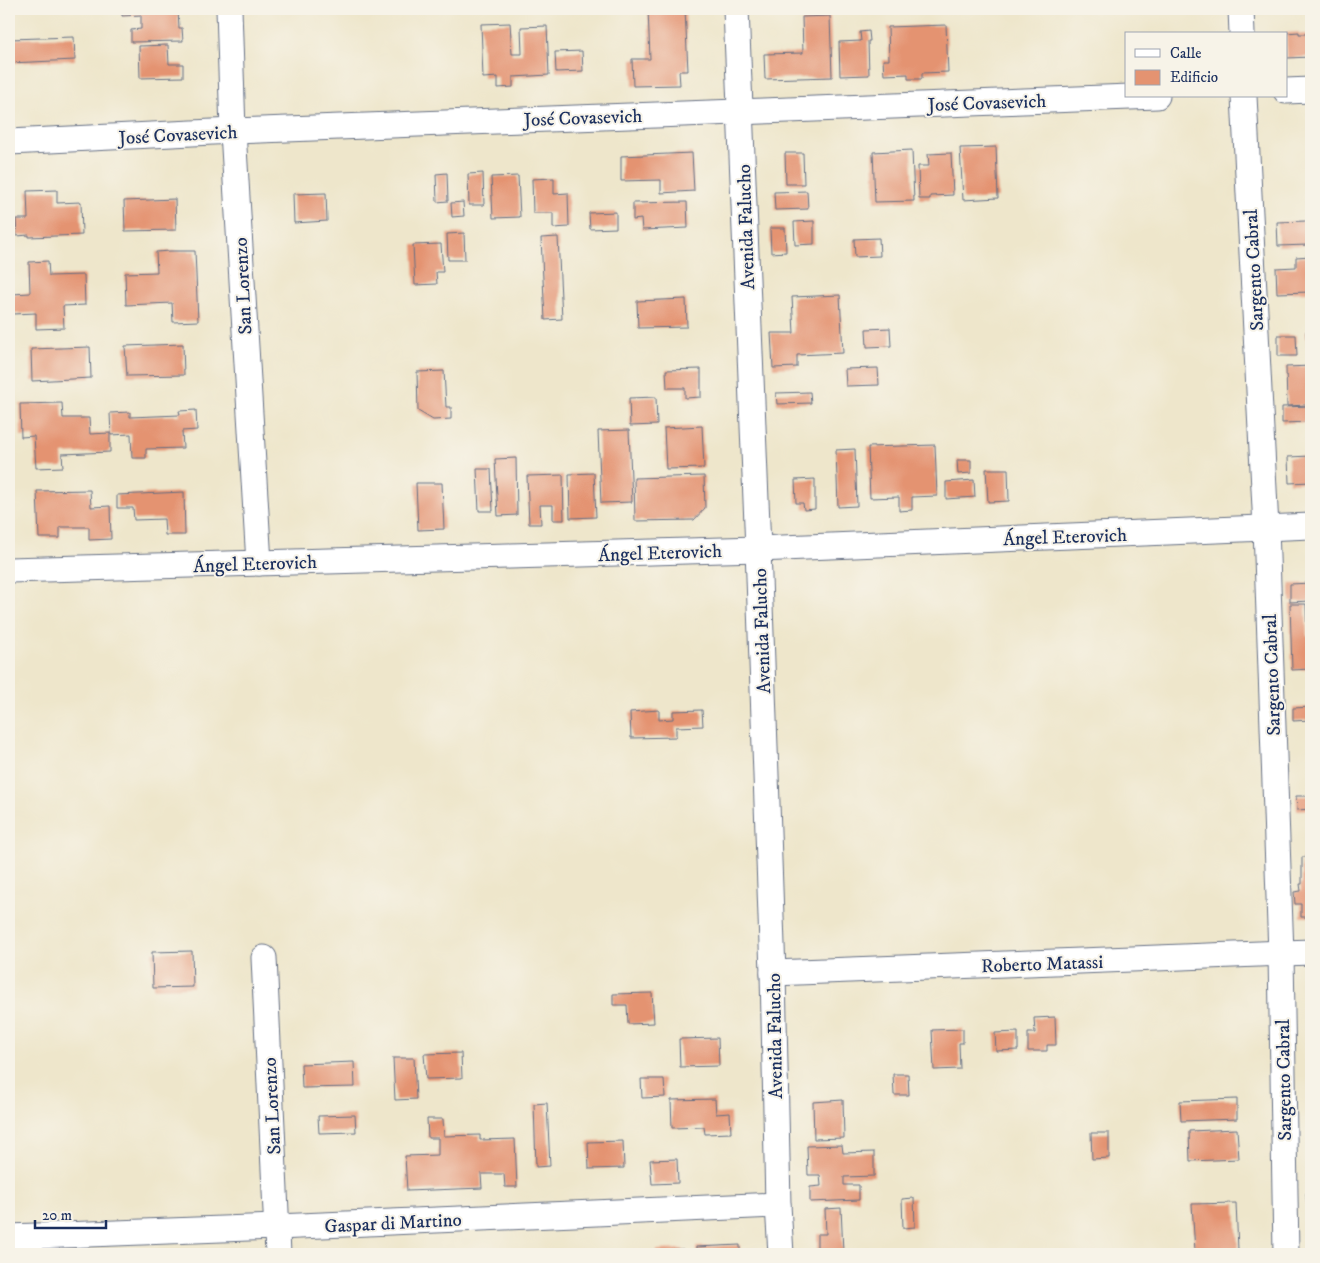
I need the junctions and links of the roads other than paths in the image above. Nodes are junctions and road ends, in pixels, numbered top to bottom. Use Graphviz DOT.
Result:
graph roads {
  1 [pos="228,9"];
  2 [pos="736,9"];
  3 [pos="1241,9"];
  4 [pos="1242,32"];
  5 [pos="1311,90"];
  6 [pos="1288,91"];
  7 [pos="1125,97"];
  8 [pos="1244,98"];
  9 [pos="740,111"];
  10 [pos="233,131"];
  11 [pos="9,142"];
  12 [pos="1311,526"];
  13 [pos="1266,528"];
  14 [pos="758,549"];
  15 [pos="258,563"];
  16 [pos="9,570"];
  17 [pos="1311,952"];
  18 [pos="1281,954"];
  19 [pos="264,958"];
  20 [pos="773,973"];
  21 [pos="778,1204"];
  22 [pos="277,1227"];
  23 [pos="9,1237"];
  24 [pos="278,1254"];
  25 [pos="781,1254"];
  26 [pos="1286,1254"];
  1 -- 10 [label="street, San Lorenzo"];
  2 -- 9 [label="street, Avenida Falucho"];
  3 -- 4 [label="street"];
  5 -- 6 [label="street"];
  7 -- 9 [label="street, José Covasevich"];
  8 -- 13 [label="street, Sargento Cabral"];
  9 -- 10 [label="street, José Covasevich"];
  9 -- 14 [label="street, Avenida Falucho"];
  10 -- 11 [label="street, José Covasevich"];
  10 -- 15 [label="street, San Lorenzo"];
  12 -- 13 [label="street, Ángel Eterovich"];
  13 -- 14 [label="street, Ángel Eterovich"];
  13 -- 18 [label="street, Sargento Cabral"];
  14 -- 15 [label="street, Ángel Eterovich"];
  14 -- 20 [label="street, Avenida Falucho"];
  15 -- 16 [label="street, Ángel Eterovich"];
  17 -- 18 [label="street, Roberto Matassi"];
  18 -- 20 [label="street, Roberto Matassi"];
  18 -- 26 [label="street, Sargento Cabral"];
  19 -- 22 [label="street, San Lorenzo"];
  20 -- 21 [label="street, Avenida Falucho"];
  21 -- 22 [label="street, Gaspar di Martino"];
  21 -- 25 [label="street, Avenida Falucho"];
  22 -- 23 [label="street, Gaspar di Martino"];
  22 -- 24 [label="street, San Lorenzo"];
}
